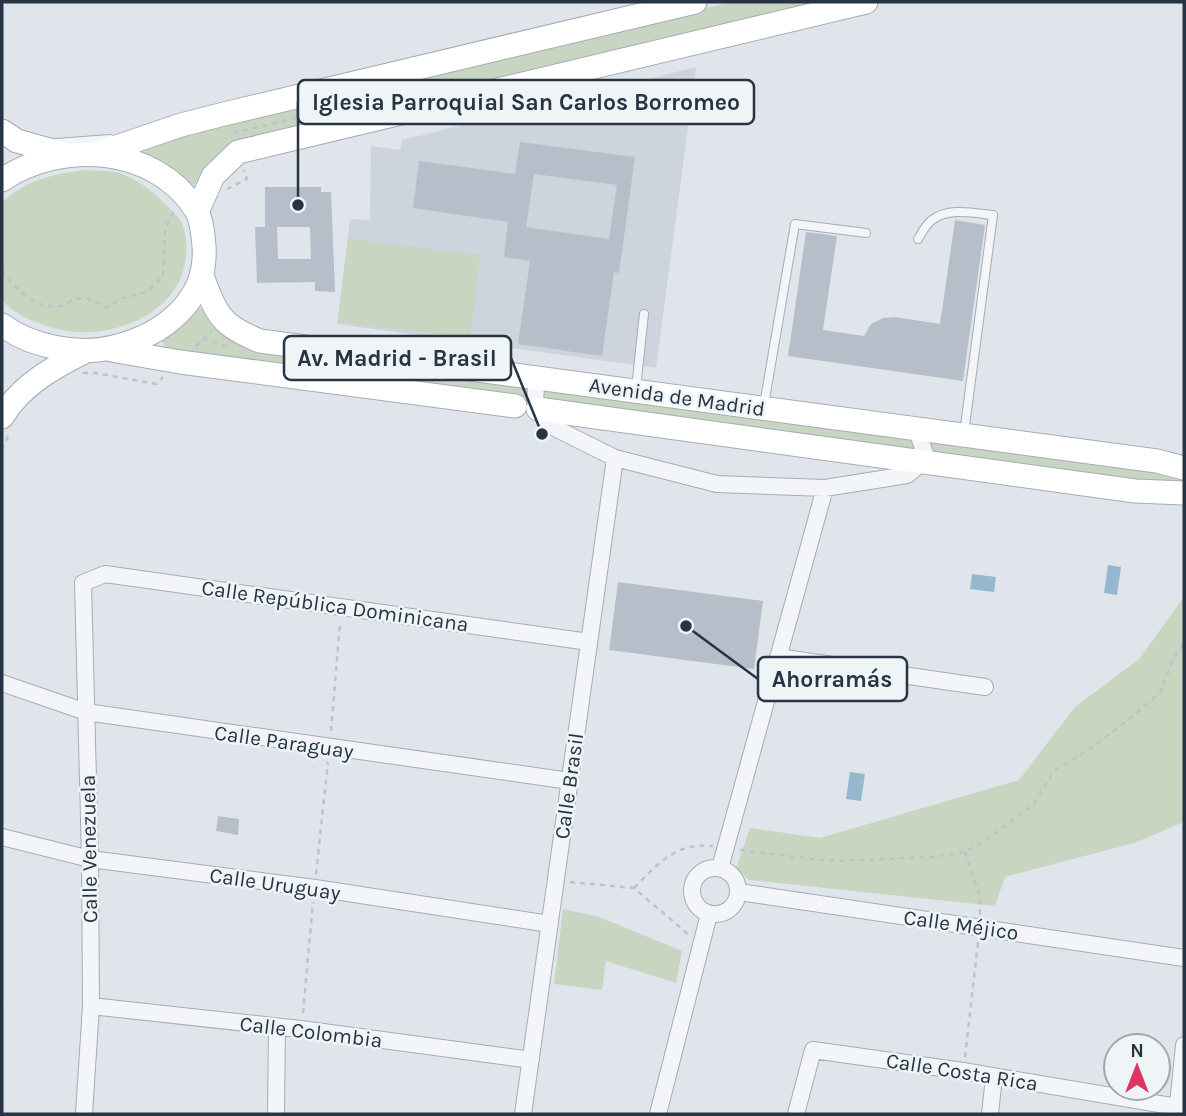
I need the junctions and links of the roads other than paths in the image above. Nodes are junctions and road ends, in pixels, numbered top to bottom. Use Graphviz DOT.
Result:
graph roads {
  1 [pos="695,2"];
  2 [pos="866,2"];
  3 [pos="181,125"];
  4 [pos="10,136"];
  5 [pos="96,154"];
  6 [pos="67,155"];
  7 [pos="2,180"];
  8 [pos="187,208"];
  9 [pos="866,233"];
  10 [pos="918,239"];
  11 [pos="202,276"];
  12 [pos="644,314"];
  13 [pos="2,325"];
  14 [pos="97,349"];
  15 [pos="543,379"];
  16 [pos="635,391"];
  17 [pos="514,406"];
  18 [pos="763,408"];
  19 [pos="538,410"];
  20 [pos="2,416"];
  21 [pos="916,429"];
  22 [pos="963,435"];
  23 [pos="615,458"];
  24 [pos="923,462"];
  25 [pos="1184,468"];
  26 [pos="825,488"];
  27 [pos="1184,494"];
  28 [pos="83,583"];
  29 [pos="589,642"];
  30 [pos="778,657"];
  31 [pos="2,683"];
  32 [pos="985,687"];
  33 [pos="86,712"];
  34 [pos="570,782"];
  35 [pos="2,837"];
  36 [pos="90,859"];
  37 [pos="720,868"];
  38 [pos="739,892"];
  39 [pos="709,914"];
  40 [pos="550,924"];
  41 [pos="1184,958"];
  42 [pos="91,1006"];
  43 [pos="277,1027"];
  44 [pos="1184,1045"];
  45 [pos="531,1060"];
  46 [pos="993,1077"];
  47 [pos="1177,1111"];
  48 [pos="84,1114"];
  49 [pos="276,1114"];
  50 [pos="523,1114"];
  51 [pos="657,1114"];
  52 [pos="796,1114"];
  53 [pos="990,1114"];
  1 -- 3 [label="street"];
  2 -- 8 [label="street"];
  3 -- 4 [label="lane"];
  3 -- 5 [label="street"];
  4 -- 6 [label="street"];
  5 -- 6 [label="street"];
  5 -- 8 [label="street"];
  6 -- 7 [label="street"];
  8 -- 11 [label="street"];
  9 -- 18 [label="lane"];
  10 -- 22 [label="lane"];
  11 -- 14 [label="street"];
  11 -- 15 [label="street, Avenida de Madrid"];
  12 -- 16 [label="lane"];
  13 -- 14 [label="street"];
  14 -- 17 [label="street, Avenida de Madrid"];
  14 -- 20 [label="street"];
  15 -- 16 [label="street, Avenida de Madrid"];
  15 -- 19 [label="street"];
  16 -- 18 [label="street, Avenida de Madrid"];
  17 -- 19 [label="street, Avenida de Madrid"];
  18 -- 21 [label="street, Avenida de Madrid"];
  19 -- 23 [label="street"];
  19 -- 24 [label="street, Avenida de Madrid"];
  21 -- 22 [label="street, Avenida de Madrid"];
  21 -- 24 [label="street"];
  22 -- 25 [label="street, Avenida de Madrid"];
  23 -- 26 [label="street"];
  23 -- 29 [label="street, Calle Brasil"];
  24 -- 26 [label="street"];
  24 -- 27 [label="street, Avenida de Madrid"];
  26 -- 30 [label="street"];
  28 -- 29 [label="street, Calle República Dominicana"];
  28 -- 33 [label="street, Calle Venezuela"];
  29 -- 34 [label="street, Calle Brasil"];
  30 -- 32 [label="street"];
  30 -- 37 [label="street"];
  31 -- 33 [label="street, Calle Paraguay"];
  33 -- 34 [label="street, Calle Paraguay"];
  33 -- 36 [label="street, Calle Venezuela"];
  34 -- 40 [label="street, Calle Brasil"];
  35 -- 36 [label="street, Calle Uruguay"];
  36 -- 40 [label="street, Calle Uruguay"];
  36 -- 42 [label="street, Calle Venezuela"];
  37 -- 38 [label="street"];
  37 -- 39 [label="street"];
  38 -- 39 [label="street"];
  38 -- 41 [label="street, Calle Méjico"];
  39 -- 51 [label="street"];
  40 -- 45 [label="street, Calle Brasil"];
  42 -- 43 [label="street, Calle Colombia"];
  42 -- 48 [label="street, Calle Venezuela"];
  43 -- 45 [label="street, Calle Colombia"];
  43 -- 49 [label="street"];
  44 -- 47 [label="street"];
  45 -- 50 [label="street, Calle Brasil"];
  46 -- 47 [label="street, Calle Costa Rica"];
  46 -- 52 [label="street, Calle Costa Rica"];
  46 -- 53 [label="street"];
}
